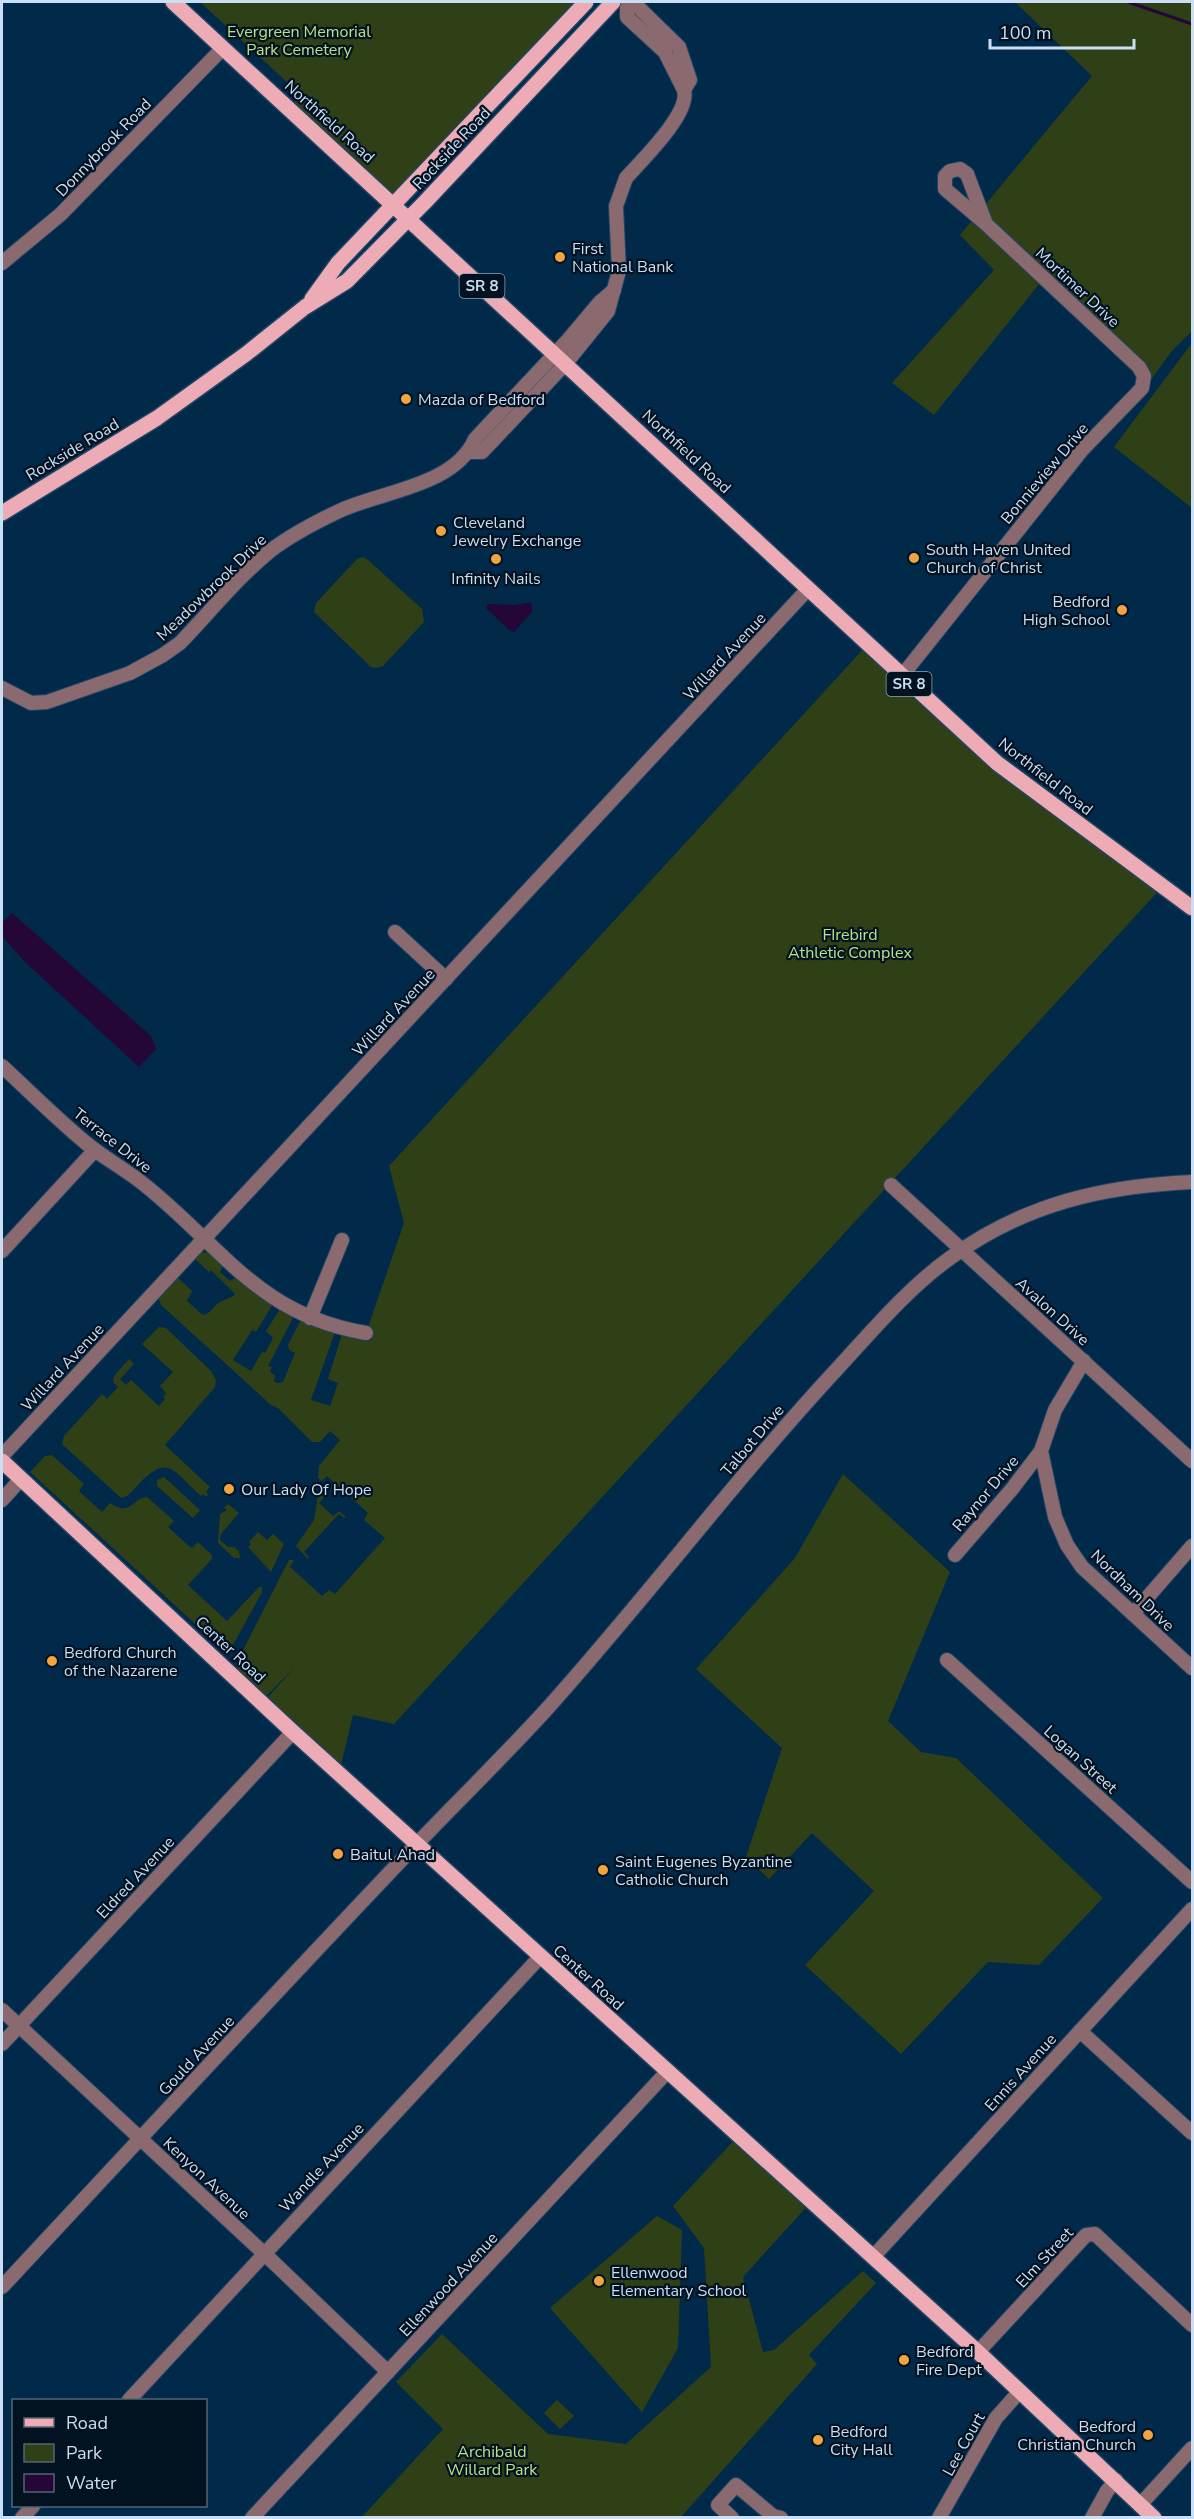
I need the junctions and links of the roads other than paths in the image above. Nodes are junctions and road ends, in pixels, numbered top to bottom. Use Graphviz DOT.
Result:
graph roads {
  1 [pos="173,2"];
  2 [pos="586,2"];
  3 [pos="620,3"];
  4 [pos="222,49"];
  5 [pos="394,204"];
  6 [pos="409,218"];
  7 [pos="986,224"];
  8 [pos="2,263"];
  9 [pos="305,307"];
  10 [pos="561,358"];
  11 [pos="1144,376"];
  12 [pos="2,513"];
  13 [pos="808,589"];
  14 [pos="901,677"];
  15 [pos="2,688"];
  16 [pos="1192,908"];
  17 [pos="395,932"];
  18 [pos="446,980"];
  19 [pos="2,1066"];
  20 [pos="95,1150"];
  21 [pos="1192,1182"];
  22 [pos="891,1185"];
  23 [pos="204,1240"];
  24 [pos="342,1240"];
  25 [pos="2,1251"];
  26 [pos="961,1251"];
  27 [pos="310,1318"];
  28 [pos="366,1333"];
  29 [pos="1084,1361"];
  30 [pos="1041,1451"];
  31 [pos="2,1456"];
  32 [pos="2,1461"];
  33 [pos="1192,1461"];
  34 [pos="21,1479"];
  35 [pos="1019,1480"];
  36 [pos="1049,1489"];
  37 [pos="2,1500"];
  38 [pos="1192,1546"];
  39 [pos="954,1556"];
  40 [pos="1133,1614"];
  41 [pos="947,1660"];
  42 [pos="1192,1668"];
  43 [pos="293,1732"];
  44 [pos="416,1845"];
  45 [pos="1192,1882"];
  46 [pos="1192,1909"];
  47 [pos="540,1957"];
  48 [pos="2,2010"];
  49 [pos="19,2026"];
  50 [pos="1080,2031"];
  51 [pos="2,2044"];
  52 [pos="667,2073"];
  53 [pos="1192,2133"];
  54 [pos="140,2138"];
  55 [pos="264,2253"];
  56 [pos="873,2257"];
  57 [pos="2,2287"];
  58 [pos="1192,2325"];
  59 [pos="978,2352"];
  60 [pos="388,2372"];
  61 [pos="1020,2391"];
  62 [pos="130,2399"];
  63 [pos="1192,2448"];
  64 [pos="1116,2480"];
  65 [pos="1140,2505"];
  66 [pos="764,2514"];
  67 [pos="252,2517"];
  68 [pos="732,2517"];
  69 [pos="781,2517"];
  70 [pos="939,2517"];
  71 [pos="1092,2517"];
  72 [pos="1154,2517"];
  1 -- 4 [label="main road, Northfield Road / SR 8"];
  2 -- 5 [label="main road, Rockside Road"];
  3 -- 6 [label="main road, Rockside Road"];
  3 -- 10 [label="street, Meadowbrook Drive"];
  4 -- 5 [label="main road, Northfield Road / SR 8"];
  4 -- 8 [label="street, Donnybrook Road"];
  5 -- 6 [label="main road, Northfield Road / SR 8"];
  5 -- 9 [label="main road, Rockside Road"];
  6 -- 9 [label="main road, Rockside Road"];
  6 -- 10 [label="main road, Northfield Road / SR 8"];
  7 -- 11 [label="street, Mortimer Drive"];
  9 -- 12 [label="main road, Rockside Road"];
  10 -- 13 [label="main road, Northfield Road / SR 8"];
  10 -- 15 [label="street, Meadowbrook Drive"];
  11 -- 14 [label="street, Bonnieview Drive"];
  13 -- 14 [label="main road, Northfield Road / SR 8"];
  13 -- 18 [label="street, Willard Avenue"];
  14 -- 16 [label="main road, Northfield Road / SR 8"];
  17 -- 18 [label="street"];
  18 -- 23 [label="street, Willard Avenue"];
  19 -- 20 [label="street, Terrace Drive"];
  20 -- 23 [label="street, Terrace Drive"];
  20 -- 25 [label="street"];
  21 -- 26 [label="street, Talbot Drive"];
  22 -- 26 [label="street, Avalon Drive"];
  23 -- 27 [label="street, Terrace Drive"];
  23 -- 31 [label="street, Willard Avenue"];
  24 -- 27 [label="street"];
  26 -- 29 [label="street, Avalon Drive"];
  26 -- 44 [label="street, Talbot Drive"];
  27 -- 28 [label="street, Terrace Drive"];
  29 -- 30 [label="street"];
  29 -- 33 [label="street, Avalon Drive"];
  30 -- 35 [label="street, Raynor Drive"];
  30 -- 36 [label="street, Nordham Drive"];
  32 -- 34 [label="main road, Center Road"];
  34 -- 37 [label="street"];
  34 -- 43 [label="main road, Center Road"];
  35 -- 36 [label="street"];
  35 -- 39 [label="street, Raynor Drive"];
  36 -- 40 [label="street, Nordham Drive"];
  38 -- 40 [label="street"];
  40 -- 42 [label="street, Nordham Drive"];
  41 -- 45 [label="street, Logan Street"];
  43 -- 44 [label="main road, Center Road"];
  43 -- 49 [label="street, Eldred Avenue"];
  44 -- 47 [label="main road, Center Road"];
  44 -- 54 [label="street, Gould Avenue"];
  46 -- 50 [label="street, Ennis Avenue"];
  47 -- 52 [label="main road, Center Road"];
  47 -- 55 [label="street, Wandle Avenue"];
  48 -- 49 [label="street, Kenyon Avenue"];
  49 -- 51 [label="street, Eldred Avenue"];
  49 -- 54 [label="street, Kenyon Avenue"];
  50 -- 53 [label="street"];
  50 -- 56 [label="street, Ennis Avenue"];
  52 -- 56 [label="main road, Center Road"];
  52 -- 60 [label="street, Ellenwood Avenue"];
  54 -- 55 [label="street, Kenyon Avenue"];
  54 -- 57 [label="street, Gould Avenue"];
  55 -- 60 [label="street, Kenyon Avenue"];
  55 -- 62 [label="street, Wandle Avenue"];
  56 -- 59 [label="main road, Center Road"];
  58 -- 59 [label="street, Elm Street"];
  59 -- 61 [label="main road, Center Road"];
  60 -- 67 [label="street, Ellenwood Avenue"];
  61 -- 64 [label="main road, Center Road"];
  61 -- 70 [label="street, Lee Court"];
  63 -- 65 [label="street"];
  64 -- 65 [label="main road, Center Road"];
  64 -- 71 [label="street"];
  65 -- 72 [label="main road, Center Road"];
  66 -- 68 [label="street"];
  66 -- 69 [label="street"];
}
